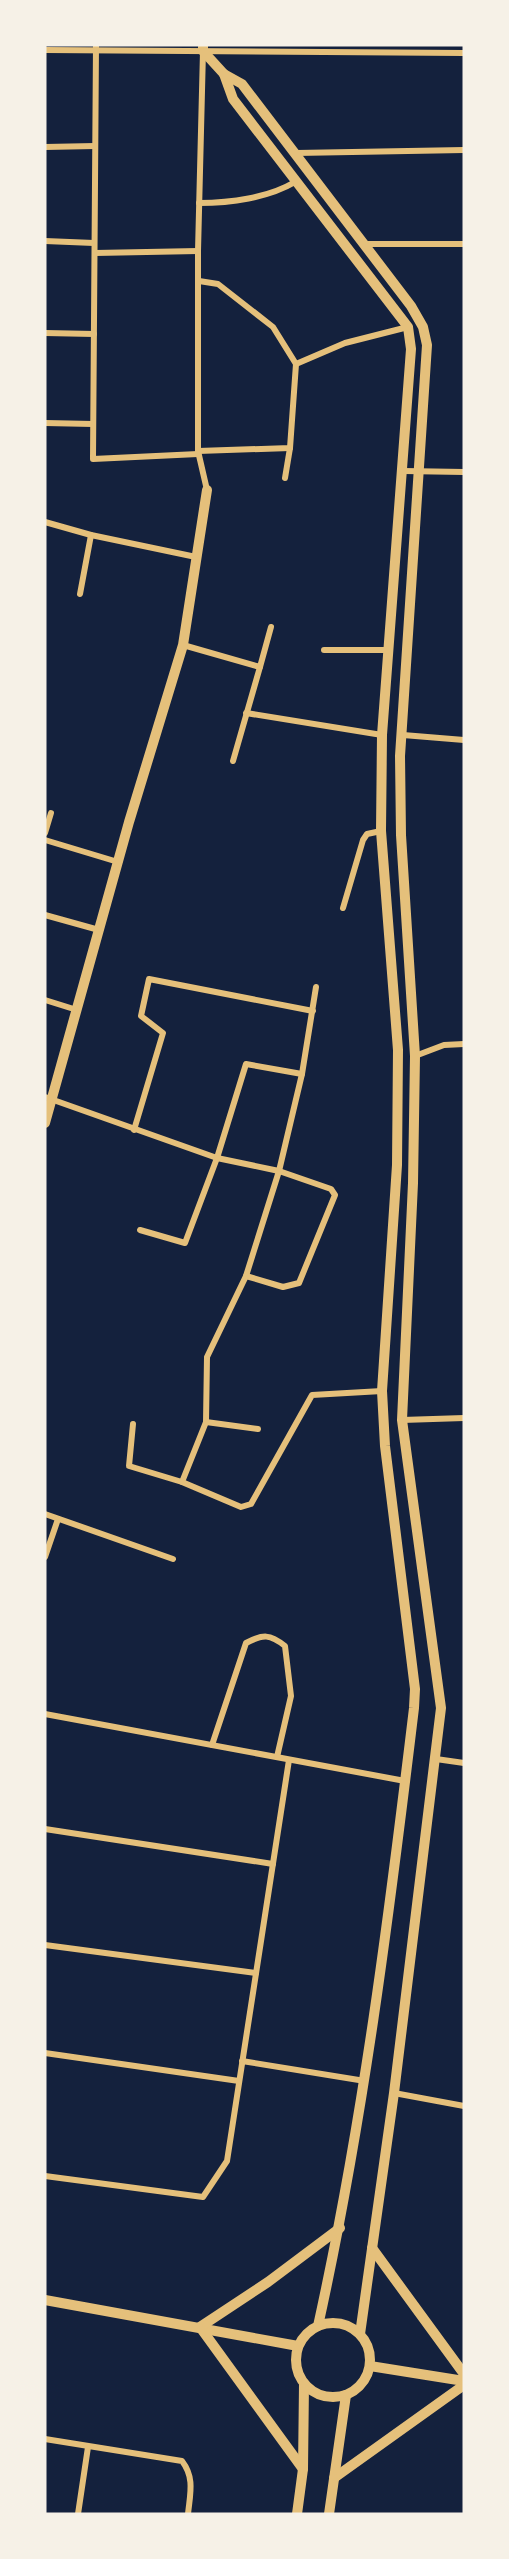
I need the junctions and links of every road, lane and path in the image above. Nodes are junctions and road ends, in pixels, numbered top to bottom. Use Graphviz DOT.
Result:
graph roads {
  1 [pos="96,48"];
  2 [pos="203,48"];
  3 [pos="315,48"];
  4 [pos="45,50"];
  5 [pos="464,53"];
  6 [pos="224,74"];
  7 [pos="95,146"];
  8 [pos="45,147"];
  9 [pos="464,150"];
  10 [pos="296,153"];
  11 [pos="295,182"];
  12 [pos="199,203"];
  13 [pos="45,241"];
  14 [pos="94,243"];
  15 [pos="362,244"];
  16 [pos="464,244"];
  17 [pos="198,251"];
  18 [pos="94,253"];
  19 [pos="199,281"];
  20 [pos="408,327"];
  21 [pos="45,333"];
  22 [pos="94,334"];
  23 [pos="296,364"];
  24 [pos="45,423"];
  25 [pos="93,424"];
  26 [pos="290,448"];
  27 [pos="198,453"];
  28 [pos="404,471"];
  29 [pos="421,472"];
  30 [pos="464,472"];
  31 [pos="285,478"];
  32 [pos="207,490"];
  33 [pos="45,522"];
  34 [pos="91,535"];
  35 [pos="196,557"];
  36 [pos="81,594"];
  37 [pos="271,627"];
  38 [pos="183,645"];
  39 [pos="324,650"];
  40 [pos="388,650"];
  41 [pos="260,667"];
  42 [pos="246,713"];
  43 [pos="382,735"];
  44 [pos="403,735"];
  45 [pos="464,740"];
  46 [pos="233,761"];
  47 [pos="51,813"];
  48 [pos="381,831"];
  49 [pos="45,833"];
  50 [pos="45,840"];
  51 [pos="118,862"];
  52 [pos="343,908"];
  53 [pos="45,915"];
  54 [pos="100,930"];
  55 [pos="316,987"];
  56 [pos="45,1000"];
  57 [pos="77,1010"];
  58 [pos="313,1011"];
  59 [pos="464,1044"];
  60 [pos="415,1056"];
  61 [pos="302,1074"];
  62 [pos="48,1098"];
  63 [pos="45,1123"];
  64 [pos="134,1130"];
  65 [pos="217,1158"];
  66 [pos="279,1171"];
  67 [pos="140,1230"];
  68 [pos="246,1276"];
  69 [pos="389,1313"];
  70 [pos="405,1314"];
  71 [pos="382,1391"];
  72 [pos="464,1418"];
  73 [pos="402,1420"];
  74 [pos="206,1422"];
  75 [pos="133,1424"];
  76 [pos="258,1429"];
  77 [pos="182,1482"];
  78 [pos="45,1514"];
  79 [pos="58,1519"];
  80 [pos="45,1557"];
  81 [pos="173,1559"];
  82 [pos="47,1715"];
  83 [pos="45,1724"];
  84 [pos="212,1745"];
  85 [pos="277,1757"];
  86 [pos="436,1759"];
  87 [pos="289,1760"];
  88 [pos="464,1762"];
  89 [pos="405,1781"];
  90 [pos="45,1830"];
  91 [pos="273,1864"];
  92 [pos="45,1945"];
  93 [pos="256,1973"];
  94 [pos="45,2053"];
  95 [pos="242,2061"];
  96 [pos="239,2081"];
  97 [pos="365,2081"];
  98 [pos="394,2093"];
  99 [pos="464,2106"];
  100 [pos="45,2176"];
  101 [pos="340,2228"];
  102 [pos="372,2248"];
  103 [pos="45,2300"];
  104 [pos="318,2326"];
  105 [pos="200,2327"];
  106 [pos="360,2334"];
  107 [pos="298,2346"];
  108 [pos="370,2366"];
  109 [pos="464,2374"];
  110 [pos="464,2383"];
  111 [pos="304,2385"];
  112 [pos="346,2395"];
  113 [pos="45,2439"];
  114 [pos="88,2447"];
  115 [pos="303,2469"];
  116 [pos="334,2478"];
  117 [pos="78,2514"];
  118 [pos="188,2514"];
  119 [pos="297,2514"];
  120 [pos="329,2514"];
  1 -- 2 [label="street"];
  1 -- 4 [label="street"];
  1 -- 7 [label="street"];
  2 -- 3 [label="street"];
  2 -- 6 [label="street"];
  2 -- 12 [label="street"];
  3 -- 5 [label="street"];
  6 -- 10 [label="street"];
  6 -- 11 [label="street"];
  7 -- 8 [label="street"];
  7 -- 14 [label="street"];
  9 -- 10 [label="street"];
  10 -- 15 [label="street"];
  11 -- 12 [label="street"];
  11 -- 20 [label="street"];
  12 -- 17 [label="street"];
  13 -- 14 [label="street"];
  14 -- 18 [label="street"];
  15 -- 16 [label="street"];
  15 -- 29 [label="street"];
  17 -- 18 [label="street"];
  17 -- 19 [label="street"];
  18 -- 22 [label="street"];
  19 -- 23 [label="street"];
  19 -- 27 [label="street"];
  20 -- 23 [label="street"];
  20 -- 28 [label="street"];
  21 -- 22 [label="street"];
  22 -- 25 [label="street"];
  23 -- 26 [label="street"];
  24 -- 25 [label="street"];
  25 -- 27 [label="street"];
  26 -- 27 [label="street"];
  26 -- 31 [label="street"];
  27 -- 32 [label="street"];
  28 -- 29 [label="street"];
  28 -- 40 [label="street"];
  29 -- 30 [label="street"];
  29 -- 44 [label="street"];
  32 -- 35 [label="street"];
  33 -- 34 [label="street"];
  34 -- 35 [label="street"];
  34 -- 36 [label="street"];
  35 -- 38 [label="street"];
  37 -- 41 [label="street"];
  38 -- 41 [label="street"];
  38 -- 51 [label="street"];
  39 -- 40 [label="street"];
  40 -- 43 [label="street"];
  41 -- 42 [label="street"];
  42 -- 43 [label="street"];
  42 -- 46 [label="street"];
  43 -- 48 [label="street"];
  44 -- 45 [label="street"];
  44 -- 60 [label="street"];
  47 -- 49 [label="street"];
  48 -- 52 [label="street"];
  48 -- 69 [label="street"];
  50 -- 51 [label="street"];
  51 -- 54 [label="street"];
  53 -- 54 [label="street"];
  54 -- 57 [label="street"];
  55 -- 58 [label="street"];
  56 -- 57 [label="street"];
  57 -- 62 [label="street"];
  58 -- 61 [label="street"];
  58 -- 64 [label="street"];
  59 -- 60 [label="street"];
  60 -- 70 [label="street"];
  61 -- 65 [label="street"];
  61 -- 66 [label="street"];
  62 -- 63 [label="street"];
  62 -- 64 [label="street"];
  64 -- 65 [label="street"];
  65 -- 66 [label="street"];
  65 -- 67 [label="street"];
  66 -- 68 [label="street"];
  66 -- 68 [label="street"];
  68 -- 74 [label="street"];
  69 -- 70 [label="street"];
  69 -- 71 [label="street"];
  70 -- 73 [label="street"];
  71 -- 77 [label="street"];
  71 -- 89 [label="street"];
  72 -- 73 [label="street"];
  73 -- 86 [label="street"];
  74 -- 76 [label="street"];
  74 -- 77 [label="street"];
  75 -- 77 [label="street"];
  78 -- 79 [label="street"];
  79 -- 80 [label="street"];
  79 -- 81 [label="street"];
  82 -- 83 [label="street"];
  82 -- 84 [label="street"];
  84 -- 85 [label="street"];
  84 -- 85 [label="street"];
  85 -- 87 [label="street"];
  86 -- 88 [label="street"];
  86 -- 98 [label="street"];
  87 -- 89 [label="street"];
  87 -- 91 [label="street"];
  89 -- 97 [label="street"];
  90 -- 91 [label="street"];
  91 -- 93 [label="street"];
  92 -- 93 [label="street"];
  93 -- 95 [label="street"];
  94 -- 96 [label="street"];
  95 -- 96 [label="street"];
  95 -- 97 [label="street"];
  96 -- 100 [label="street"];
  97 -- 101 [label="street"];
  98 -- 99 [label="street"];
  98 -- 102 [label="street"];
  101 -- 104 [label="street"];
  101 -- 105 [label="street"];
  102 -- 106 [label="street"];
  102 -- 109 [label="street"];
  103 -- 105 [label="street"];
  104 -- 106 [label="street"];
  104 -- 107 [label="street"];
  105 -- 107 [label="street"];
  105 -- 115 [label="street"];
  106 -- 108 [label="street"];
  107 -- 111 [label="street"];
  108 -- 110 [label="street"];
  108 -- 112 [label="street"];
  110 -- 116 [label="street"];
  111 -- 112 [label="street"];
  111 -- 115 [label="street"];
  112 -- 116 [label="street"];
  113 -- 114 [label="street"];
  114 -- 117 [label="street"];
  114 -- 118 [label="street"];
  115 -- 119 [label="street"];
  116 -- 120 [label="street"];
}
